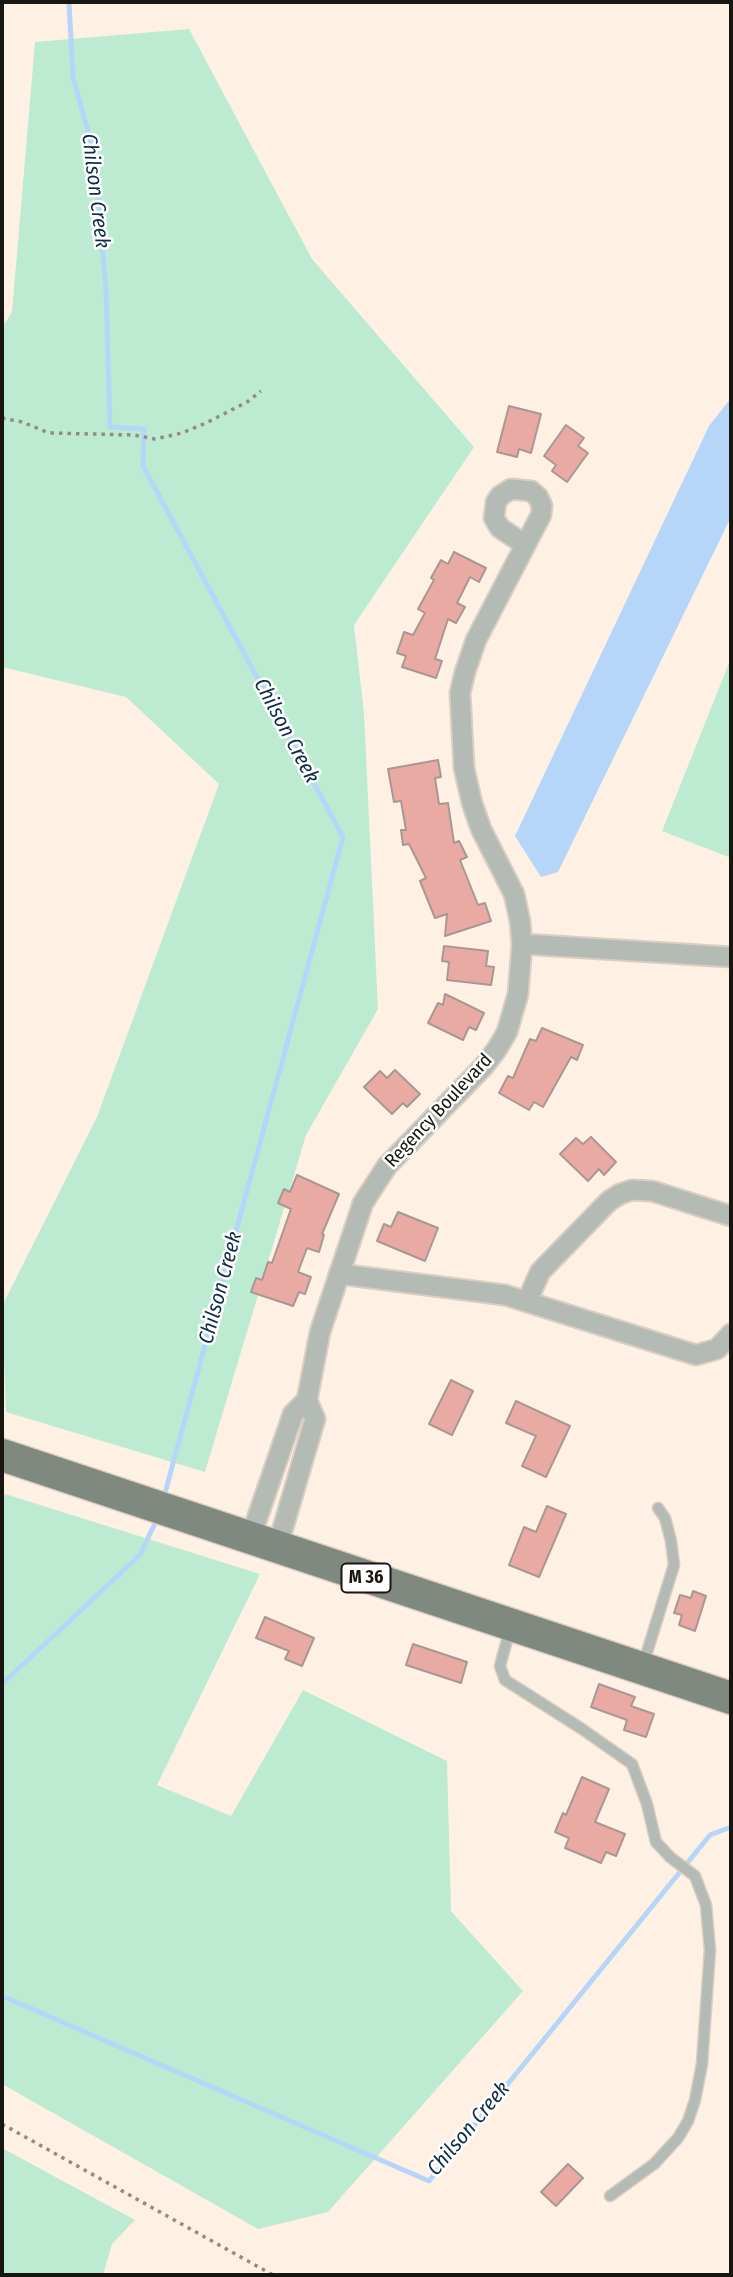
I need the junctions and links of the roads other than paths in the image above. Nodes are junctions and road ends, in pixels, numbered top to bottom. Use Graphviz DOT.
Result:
graph roads {
  1 [pos="524,544"];
  2 [pos="523,944"];
  3 [pos="731,957"];
  4 [pos="731,1216"];
  5 [pos="339,1274"];
  6 [pos="527,1302"];
  7 [pos="731,1335"];
  8 [pos="307,1400"];
  9 [pos="2,1455"];
  10 [pos="658,1508"];
  11 [pos="264,1543"];
  12 [pos="511,1626"];
  13 [pos="642,1669"];
  14 [pos="731,1698"];
  15 [pos="610,2196"];
  1 -- 2 [label="street, Regency Boulevard"];
  2 -- 3 [label="street"];
  2 -- 5 [label="street, Regency Boulevard"];
  4 -- 6 [label="street"];
  5 -- 6 [label="street"];
  5 -- 8 [label="street, Regency Boulevard"];
  6 -- 7 [label="street"];
  8 -- 11 [label="street, Regency Boulevard"];
  8 -- 11 [label="street, Regency Boulevard"];
  9 -- 11 [label="main road, M 36"];
  10 -- 13 [label="lane"];
  11 -- 12 [label="main road, M 36"];
  12 -- 13 [label="main road, M 36"];
  12 -- 15 [label="lane"];
  13 -- 14 [label="main road, M 36"];
}
